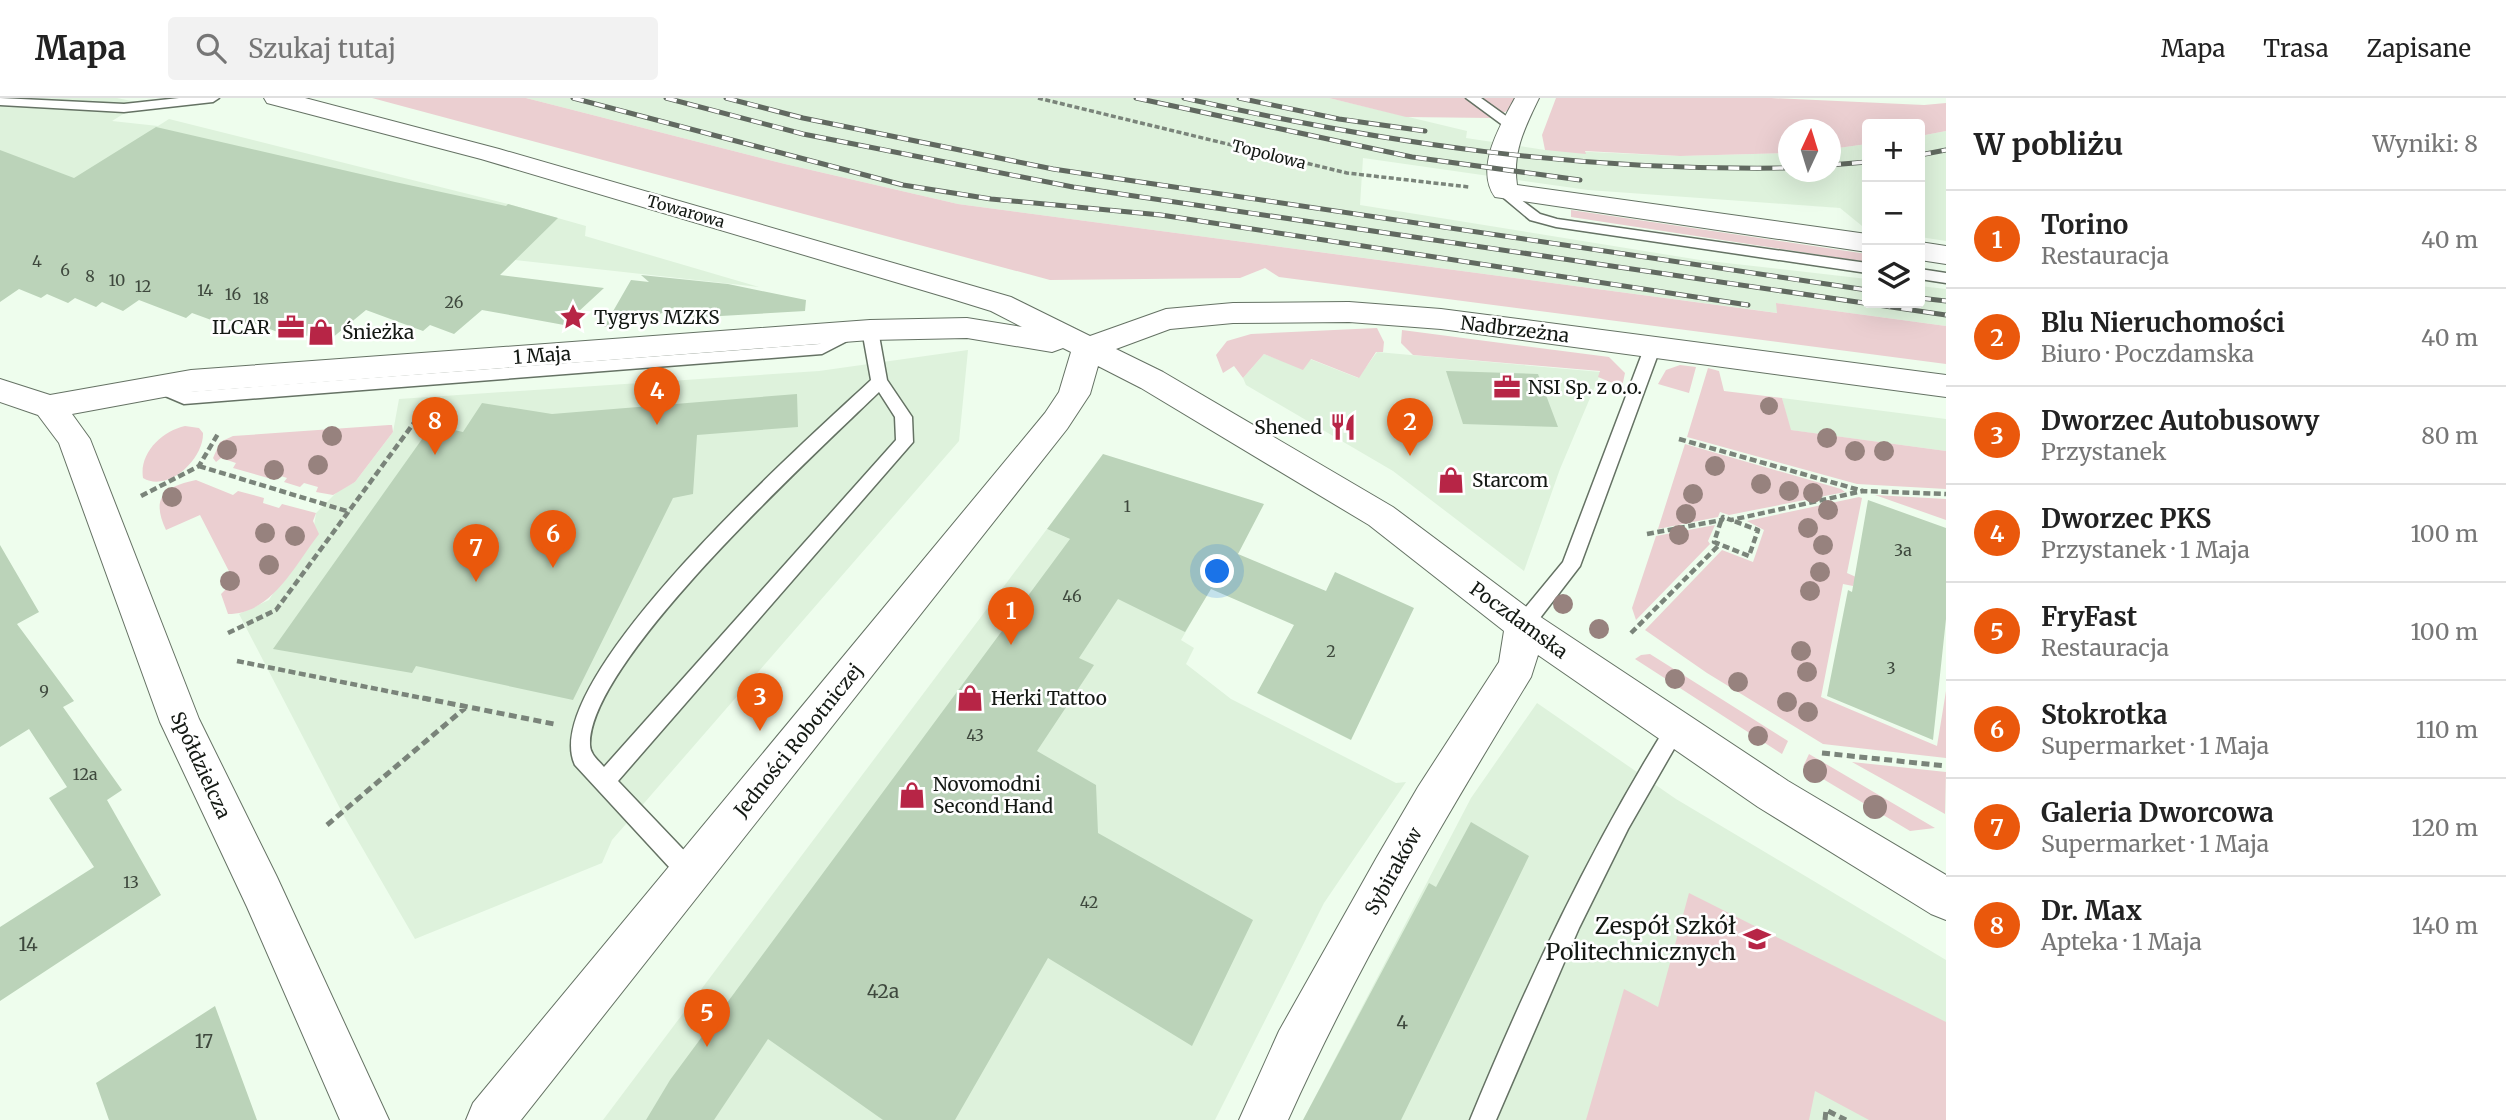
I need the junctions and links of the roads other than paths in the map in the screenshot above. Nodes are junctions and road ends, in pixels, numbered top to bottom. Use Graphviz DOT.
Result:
graph roads {
  1 [pos="213,98"];
  2 [pos="276,98"];
  3 [pos="1472,98"];
  4 [pos="1527,98"];
  5 [pos="0,101"];
  6 [pos="1513,127"];
  7 [pos="1504,191"];
  8 [pos="1862,242"];
  9 [pos="1925,252"];
  10 [pos="1946,255"];
  11 [pos="1862,267"];
  12 [pos="1925,275"];
  13 [pos="1946,278"];
  14 [pos="861,331"];
  15 [pos="1653,346"];
  16 [pos="1087,349"];
  17 [pos="879,382"];
  18 [pos="1946,386"];
  19 [pos="0,390"];
  20 [pos="49,407"];
  21 [pos="1523,625"];
  22 [pos="1676,728"];
  23 [pos="603,783"];
  24 [pos="690,873"];
  25 [pos="1946,899"];
  26 [pos="365,1120"];
  27 [pos="490,1120"];
  28 [pos="1263,1120"];
  29 [pos="1483,1120"];
  1 -- 5 [label="lane"];
  2 -- 16 [label="street, Towarowa"];
  3 -- 6 [label="lane"];
  4 -- 6 [label="street"];
  6 -- 7 [label="street"];
  7 -- 8 [label="street"];
  7 -- 11 [label="lane"];
  9 -- 10 [label="street"];
  12 -- 13 [label="lane"];
  14 -- 16 [label="street, 1 Maja"];
  14 -- 17 [label="lane"];
  14 -- 20 [label="street, 1 Maja"];
  15 -- 16 [label="street, Nadbrzeżna"];
  15 -- 18 [label="street, Nadbrzeżna"];
  15 -- 21 [label="lane"];
  16 -- 21 [label="street, Poczdamska"];
  16 -- 24 [label="street, Jedności Robotniczej"];
  17 -- 23 [label="lane"];
  17 -- 23 [label="lane"];
  19 -- 20 [label="street"];
  20 -- 26 [label="street, Spółdzielcza"];
  21 -- 22 [label="street, Poczdamska"];
  21 -- 28 [label="street, Sybiraków"];
  22 -- 25 [label="street, Poczdamska"];
  22 -- 29 [label="lane"];
  23 -- 24 [label="lane"];
  24 -- 27 [label="street, Jedności Robotniczej"];
}
